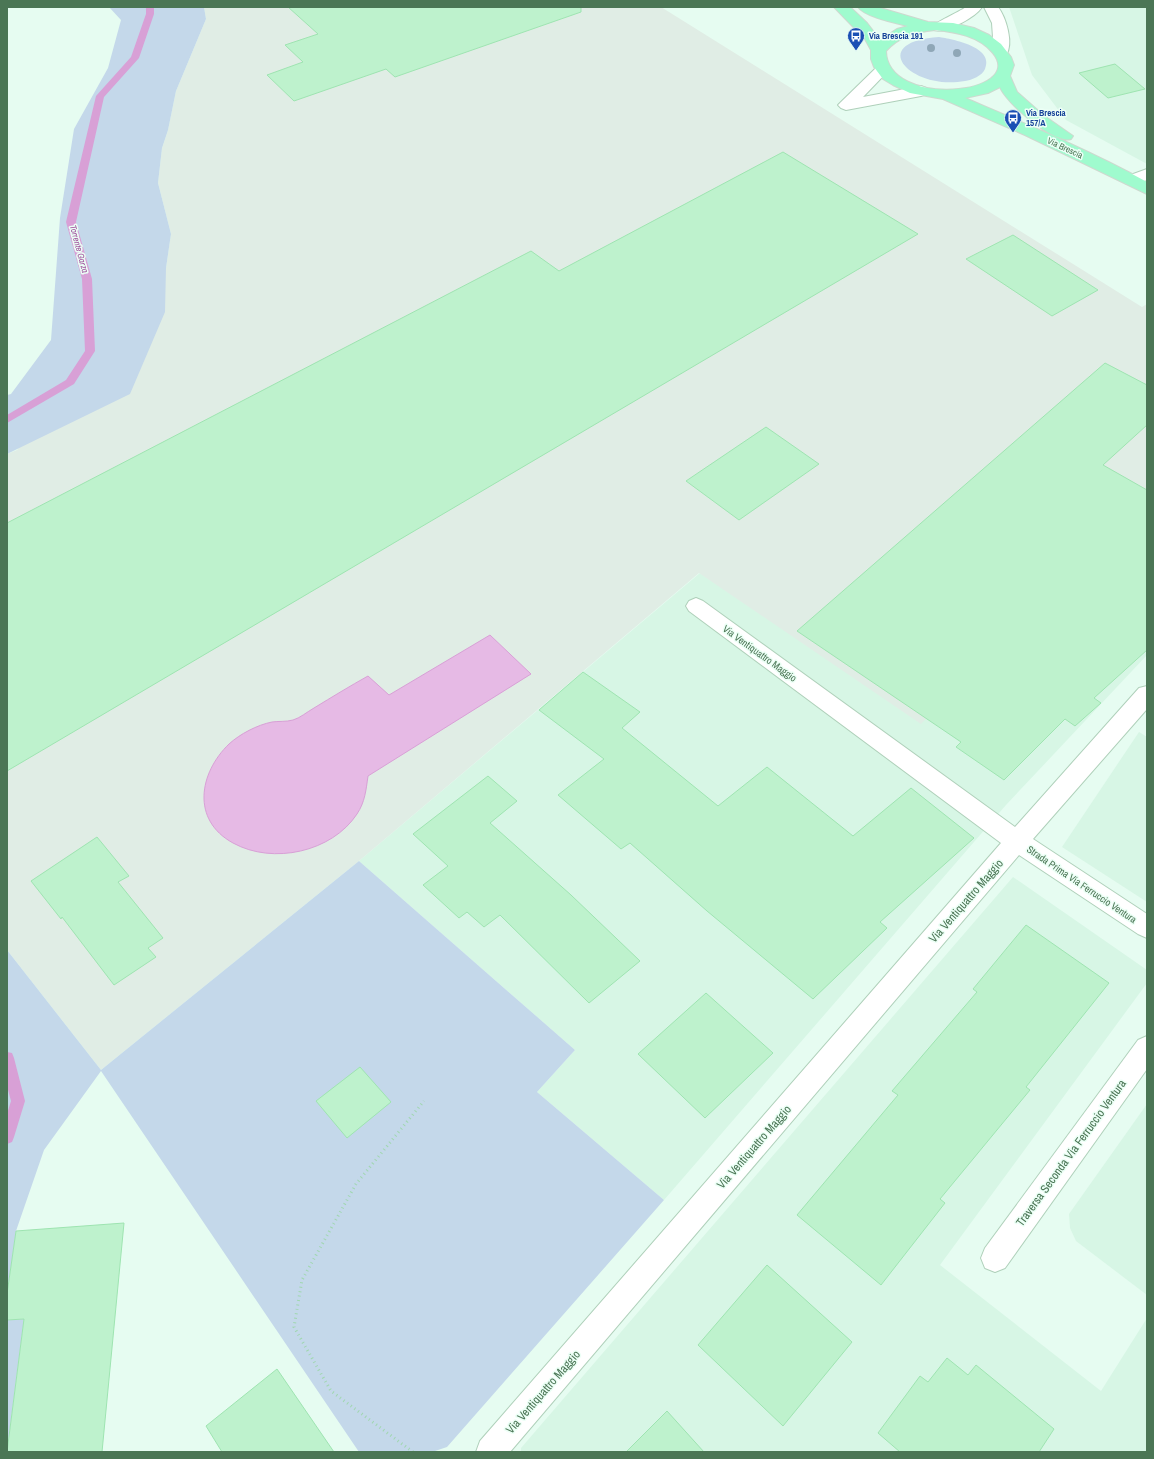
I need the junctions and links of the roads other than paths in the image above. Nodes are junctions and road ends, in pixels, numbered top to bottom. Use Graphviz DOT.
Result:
graph roads {
  1 [pos="841,7"];
  2 [pos="865,7"];
  3 [pos="975,7"];
  4 [pos="991,7"];
  5 [pos="934,27"];
  6 [pos="878,51"];
  7 [pos="1001,52"];
  8 [pos="883,69"];
  9 [pos="1003,77"];
  10 [pos="921,91"];
  11 [pos="943,95"];
  12 [pos="1147,174"];
  13 [pos="1125,177"];
  14 [pos="1147,188"];
  15 [pos="696,606"];
  16 [pos="1147,694"];
  17 [pos="1017,841"];
  18 [pos="1147,928"];
  19 [pos="1147,1048"];
  20 [pos="995,1258"];
  21 [pos="491,1452"];
  1 -- 6 [label="main road"];
  2 -- 5 [label="main road"];
  3 -- 5 [label="street"];
  4 -- 7 [label="street"];
  5 -- 6 [label="main road"];
  5 -- 7 [label="main road"];
  6 -- 8 [label="main road"];
  7 -- 9 [label="main road, Via Brescia"];
  8 -- 10 [label="main road, Via Brescia"];
  8 -- 10 [label="street"];
  9 -- 11 [label="main road, Via Brescia"];
  9 -- 13 [label="main road, Via Brescia"];
  10 -- 11 [label="main road, Via Brescia"];
  11 -- 13 [label="main road, Via Brescia"];
  12 -- 13 [label="street"];
  13 -- 14 [label="main road, Via Brescia"];
  15 -- 17 [label="street, Via Ventiquattro Maggio"];
  16 -- 17 [label="street, Via Ventiquattro Maggio"];
  17 -- 18 [label="street, Strada Prima Via Ferruccio Ventura"];
  17 -- 21 [label="street, Via Ventiquattro Maggio"];
  19 -- 20 [label="street, Traversa Seconda Via Ferruccio Ventura"];
}
